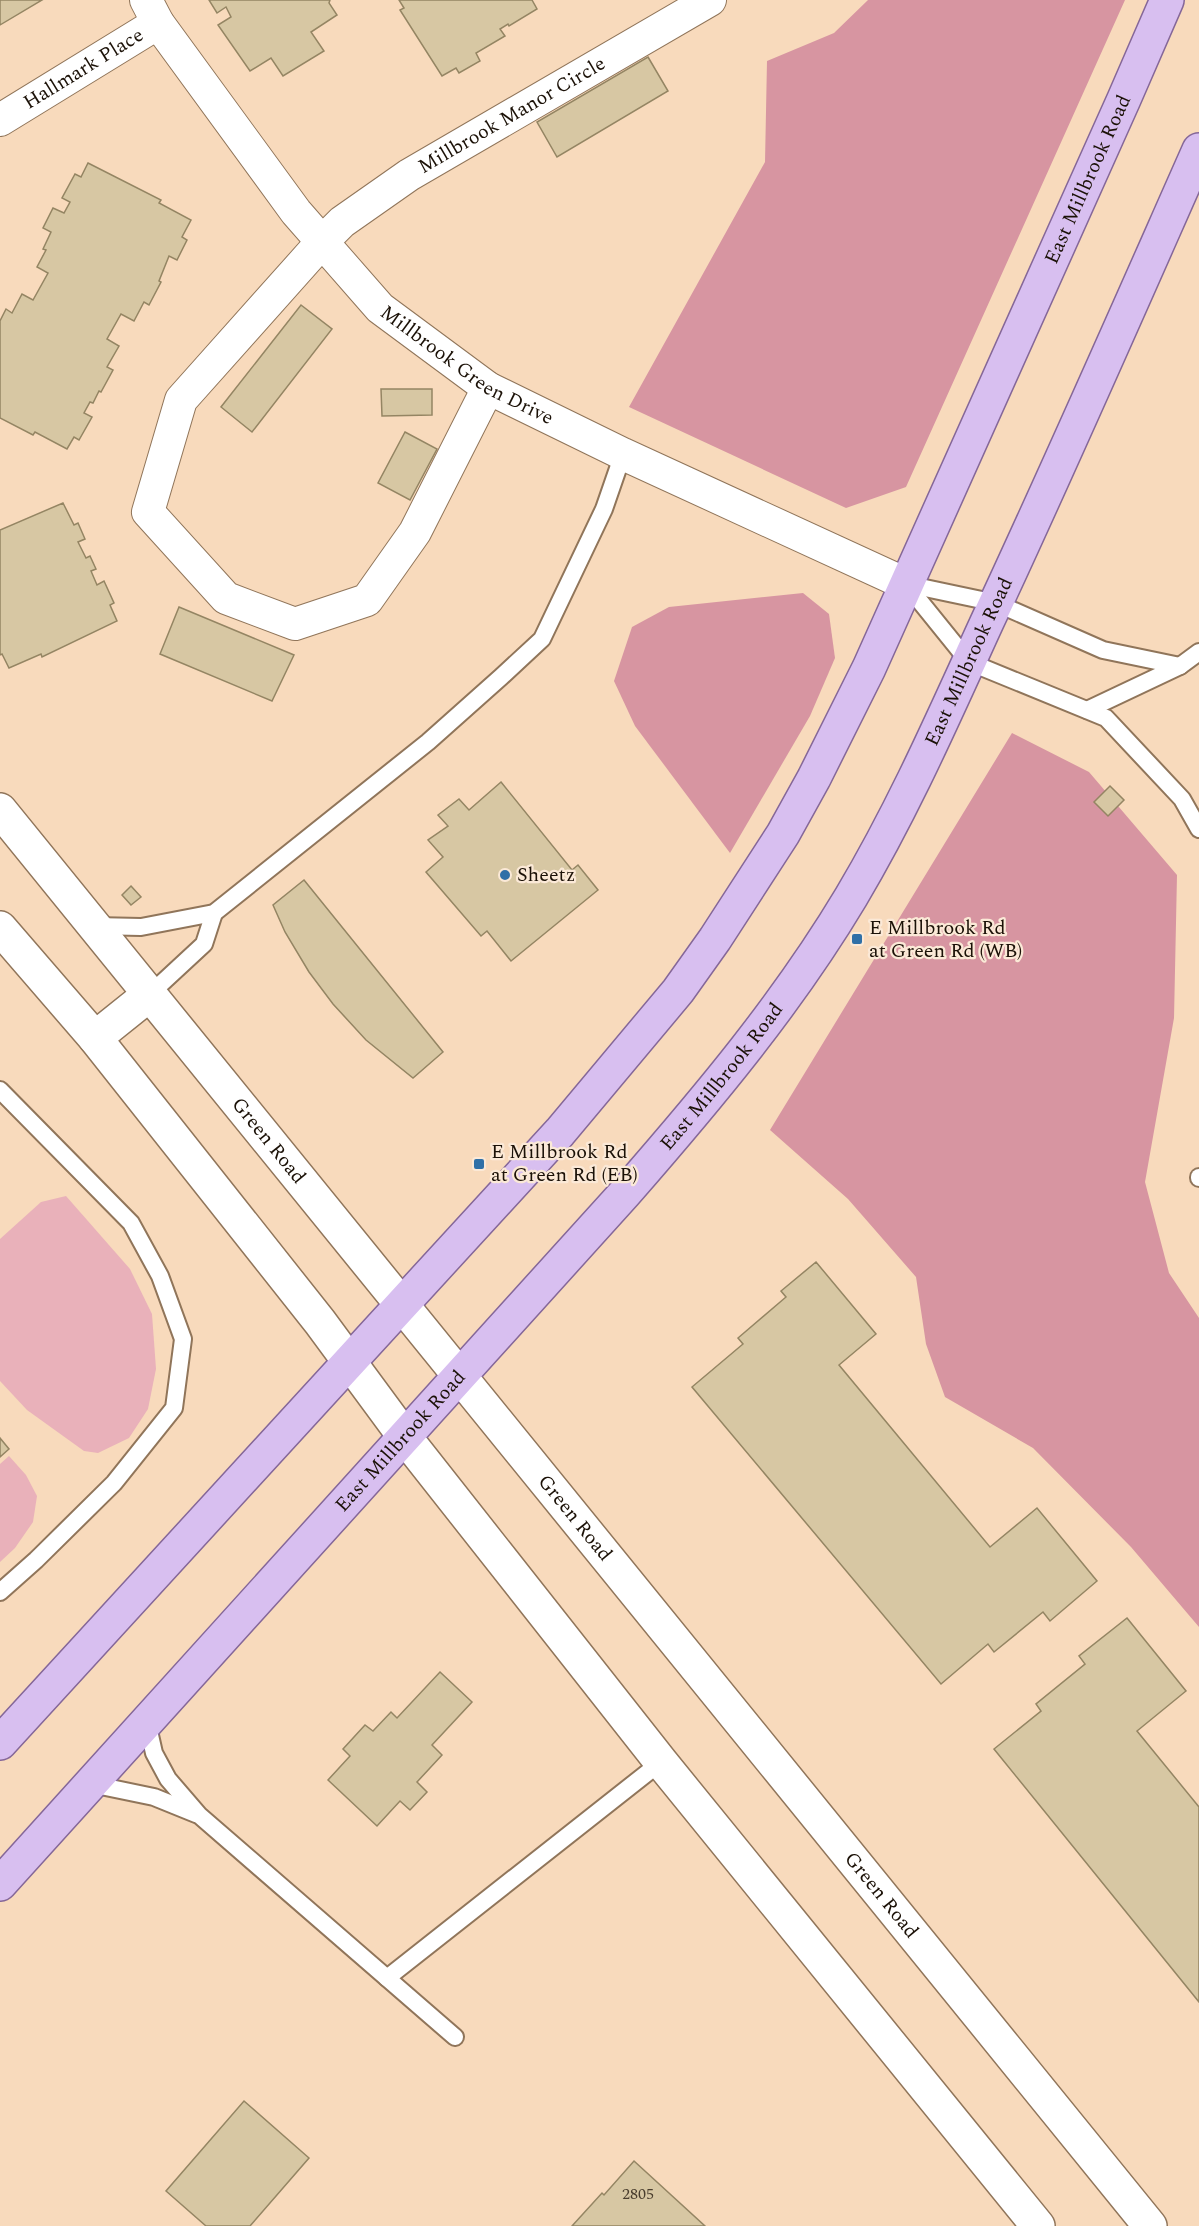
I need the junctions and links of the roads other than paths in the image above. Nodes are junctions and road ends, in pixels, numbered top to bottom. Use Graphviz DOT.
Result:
graph roads {
  1 [pos="710,0"];
  2 [pos="1167,0"];
  3 [pos="152,12"];
  4 [pos="3,121"];
  5 [pos="1199,150"];
  6 [pos="321,243"];
  7 [pos="488,388"];
  8 [pos="623,454"];
  9 [pos="906,584"];
  10 [pos="996,603"];
  11 [pos="1199,652"];
  12 [pos="969,662"];
  13 [pos="1180,666"];
  14 [pos="1087,710"];
  15 [pos="0,810"];
  16 [pos="1199,829"];
  17 [pos="214,913"];
  18 [pos="94,926"];
  19 [pos="0,928"];
  20 [pos="150,994"];
  21 [pos="95,1038"];
  22 [pos="0,1090"];
  23 [pos="401,1305"];
  24 [pos="349,1360"];
  25 [pos="460,1375"];
  26 [pos="404,1436"];
  27 [pos="0,1592"];
  28 [pos="147,1722"];
  29 [pos="0,1743"];
  30 [pos="662,1762"];
  31 [pos="90,1784"];
  32 [pos="199,1815"];
  33 [pos="0,1884"];
  34 [pos="387,1978"];
  35 [pos="455,2037"];
  36 [pos="1145,2224"];
  37 [pos="1038,2226"];
  1 -- 6 [label="street, Millbrook Manor Circle"];
  2 -- 9 [label="main road, East Millbrook Road"];
  3 -- 4 [label="street, Hallmark Place"];
  3 -- 6 [label="street, Millbrook Green Drive"];
  5 -- 10 [label="main road, East Millbrook Road"];
  6 -- 7 [label="street, Millbrook Green Drive"];
  6 -- 7 [label="street, Millbrook Manor Circle"];
  7 -- 8 [label="street, Millbrook Green Drive"];
  8 -- 9 [label="street, Millbrook Green Drive"];
  8 -- 17 [label="lane"];
  9 -- 10 [label="lane"];
  9 -- 12 [label="lane"];
  9 -- 23 [label="main road, East Millbrook Road"];
  10 -- 12 [label="main road, East Millbrook Road"];
  10 -- 13 [label="lane"];
  11 -- 13 [label="lane"];
  12 -- 14 [label="lane"];
  12 -- 25 [label="main road, East Millbrook Road"];
  13 -- 14 [label="lane"];
  14 -- 16 [label="lane"];
  15 -- 18 [label="street, Green Road"];
  17 -- 18 [label="lane"];
  17 -- 20 [label="lane"];
  18 -- 20 [label="street, Green Road"];
  19 -- 21 [label="street"];
  20 -- 21 [label="street"];
  20 -- 23 [label="street, Green Road"];
  21 -- 24 [label="street"];
  22 -- 27 [label="lane"];
  23 -- 24 [label="main road, East Millbrook Road"];
  23 -- 25 [label="street, Green Road"];
  24 -- 26 [label="street"];
  24 -- 29 [label="main road, East Millbrook Road"];
  25 -- 26 [label="main road, East Millbrook Road"];
  25 -- 36 [label="street, Green Road"];
  26 -- 28 [label="main road, East Millbrook Road"];
  26 -- 30 [label="street"];
  28 -- 31 [label="main road, East Millbrook Road"];
  28 -- 32 [label="lane"];
  30 -- 34 [label="lane"];
  30 -- 37 [label="street"];
  31 -- 32 [label="lane"];
  31 -- 33 [label="main road, East Millbrook Road"];
  32 -- 34 [label="lane"];
  34 -- 35 [label="lane"];
}
